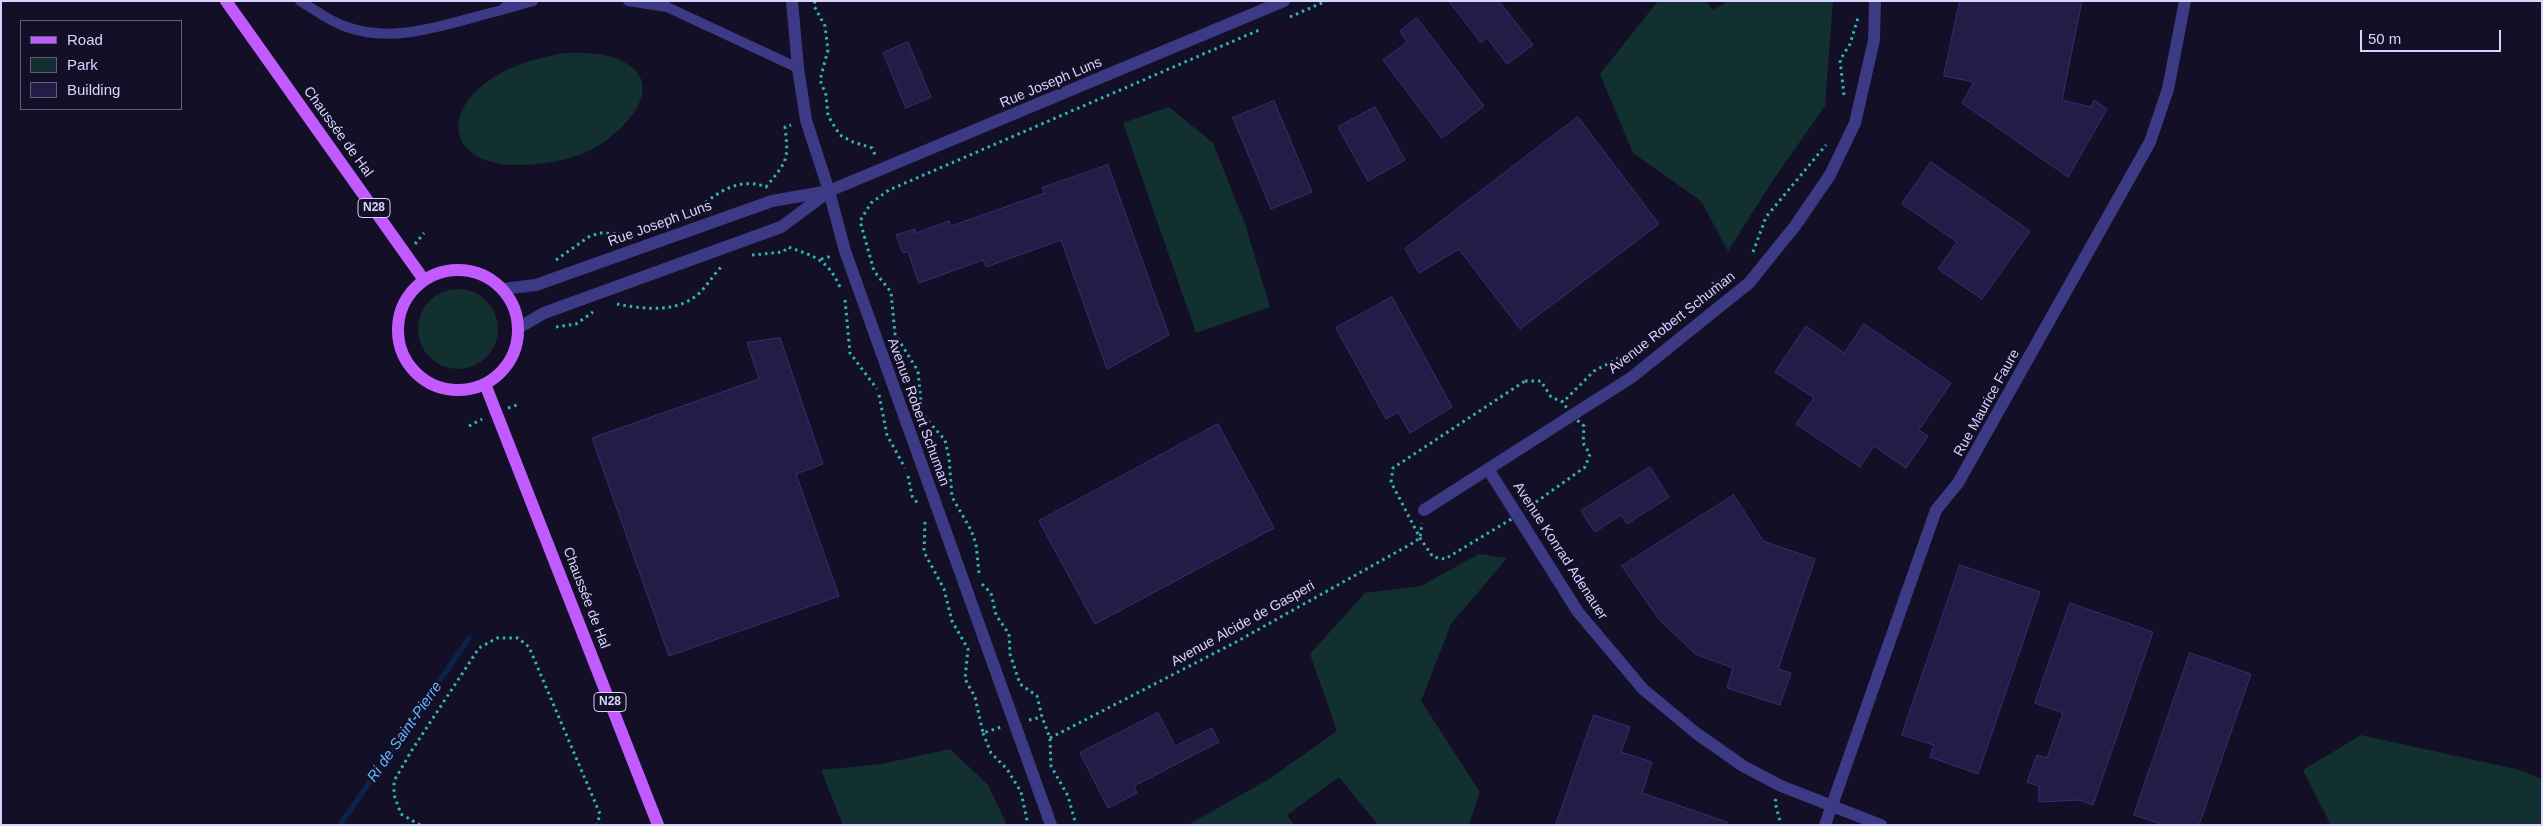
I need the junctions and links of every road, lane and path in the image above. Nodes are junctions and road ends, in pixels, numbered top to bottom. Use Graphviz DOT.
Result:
graph roads {
  1 [pos="226,1"];
  2 [pos="300,1"];
  3 [pos="511,1"];
  4 [pos="533,1"];
  5 [pos="628,1"];
  6 [pos="792,1"];
  7 [pos="815,1"];
  8 [pos="1284,1"];
  9 [pos="1326,1"];
  10 [pos="1875,1"];
  11 [pos="2185,1"];
  12 [pos="665,4"];
  13 [pos="502,10"];
  14 [pos="1858,16"];
  15 [pos="1281,21"];
  16 [pos="1263,29"];
  17 [pos="798,68"];
  18 [pos="1844,96"];
  19 [pos="785,127"];
  20 [pos="1829,141"];
  21 [pos="882,171"];
  22 [pos="889,190"];
  23 [pos="829,192"];
  24 [pos="647,230"];
  25 [pos="632,234"];
  26 [pos="744,256"];
  27 [pos="728,260"];
  28 [pos="1750,260"];
  29 [pos="552,263"];
  30 [pos="1733,275"];
  31 [pos="424,280"];
  32 [pos="502,289"];
  33 [pos="1701,303"];
  34 [pos="609,304"];
  35 [pos="597,309"];
  36 [pos="518,328"];
  37 [pos="548,328"];
  38 [pos="1646,345"];
  39 [pos="485,384"];
  40 [pos="1564,402"];
  41 [pos="1488,468"];
  42 [pos="922,509"];
  43 [pos="1424,510"];
  44 [pos="925,519"];
  45 [pos="979,576"];
  46 [pos="980,581"];
  47 [pos="1042,717"];
  48 [pos="1013,724"];
  49 [pos="983,733"];
  50 [pos="1050,738"];
  51 [pos="1831,807"];
  52 [pos="420,825"];
  53 [pos="597,825"];
  54 [pos="658,825"];
  55 [pos="1028,825"];
  56 [pos="1050,825"];
  57 [pos="1076,825"];
  58 [pos="1825,825"];
  59 [pos="1881,825"];
  1 -- 31 [label="main road, Chaussée de Hal / N28"];
  2 -- 13 [label="lane"];
  3 -- 13 [label="lane"];
  4 -- 13 [label="lane"];
  5 -- 12 [label="lane"];
  6 -- 17 [label="street, Avenue Robert Schuman"];
  7 -- 21 [label="path"];
  8 -- 21 [label="street, Rue Joseph Luns"];
  9 -- 15 [label="path"];
  10 -- 41 [label="street, Avenue Robert Schuman"];
  11 -- 51 [label="street, Rue Maurice Faure"];
  12 -- 17 [label="lane"];
  14 -- 18 [label="path"];
  16 -- 22 [label="path"];
  17 -- 23 [label="street, Avenue Robert Schuman"];
  19 -- 24 [label="path"];
  20 -- 28 [label="path"];
  21 -- 22 [label="path"];
  21 -- 23 [label="street, Rue Joseph Luns"];
  22 -- 45 [label="path"];
  23 -- 32 [label="street, Rue Joseph Luns"];
  23 -- 36 [label="street, Rue Joseph Luns"];
  23 -- 48 [label="street, Avenue Robert Schuman"];
  25 -- 29 [label="path"];
  26 -- 42 [label="path"];
  27 -- 34 [label="path"];
  30 -- 33 [label="path"];
  31 -- 32 [label="main road"];
  31 -- 39 [label="main road"];
  32 -- 36 [label="main road"];
  35 -- 37 [label="path"];
  36 -- 39 [label="main road"];
  38 -- 40 [label="path"];
  39 -- 54 [label="main road, Chaussée de Hal / N28"];
  41 -- 43 [label="street, Avenue Robert Schuman"];
  41 -- 51 [label="street, Avenue Konrad Adenauer"];
  43 -- 50 [label="path, Avenue Alcide de Gasperi"];
  44 -- 49 [label="path"];
  46 -- 47 [label="path"];
  47 -- 48 [label="path"];
  47 -- 50 [label="path"];
  48 -- 49 [label="path"];
  48 -- 56 [label="street, Avenue Robert Schuman"];
  49 -- 55 [label="path"];
  50 -- 57 [label="path"];
  51 -- 58 [label="street, Rue Maurice Faure"];
  51 -- 59 [label="street, Avenue Konrad Adenauer"];
  52 -- 53 [label="path"];
}
